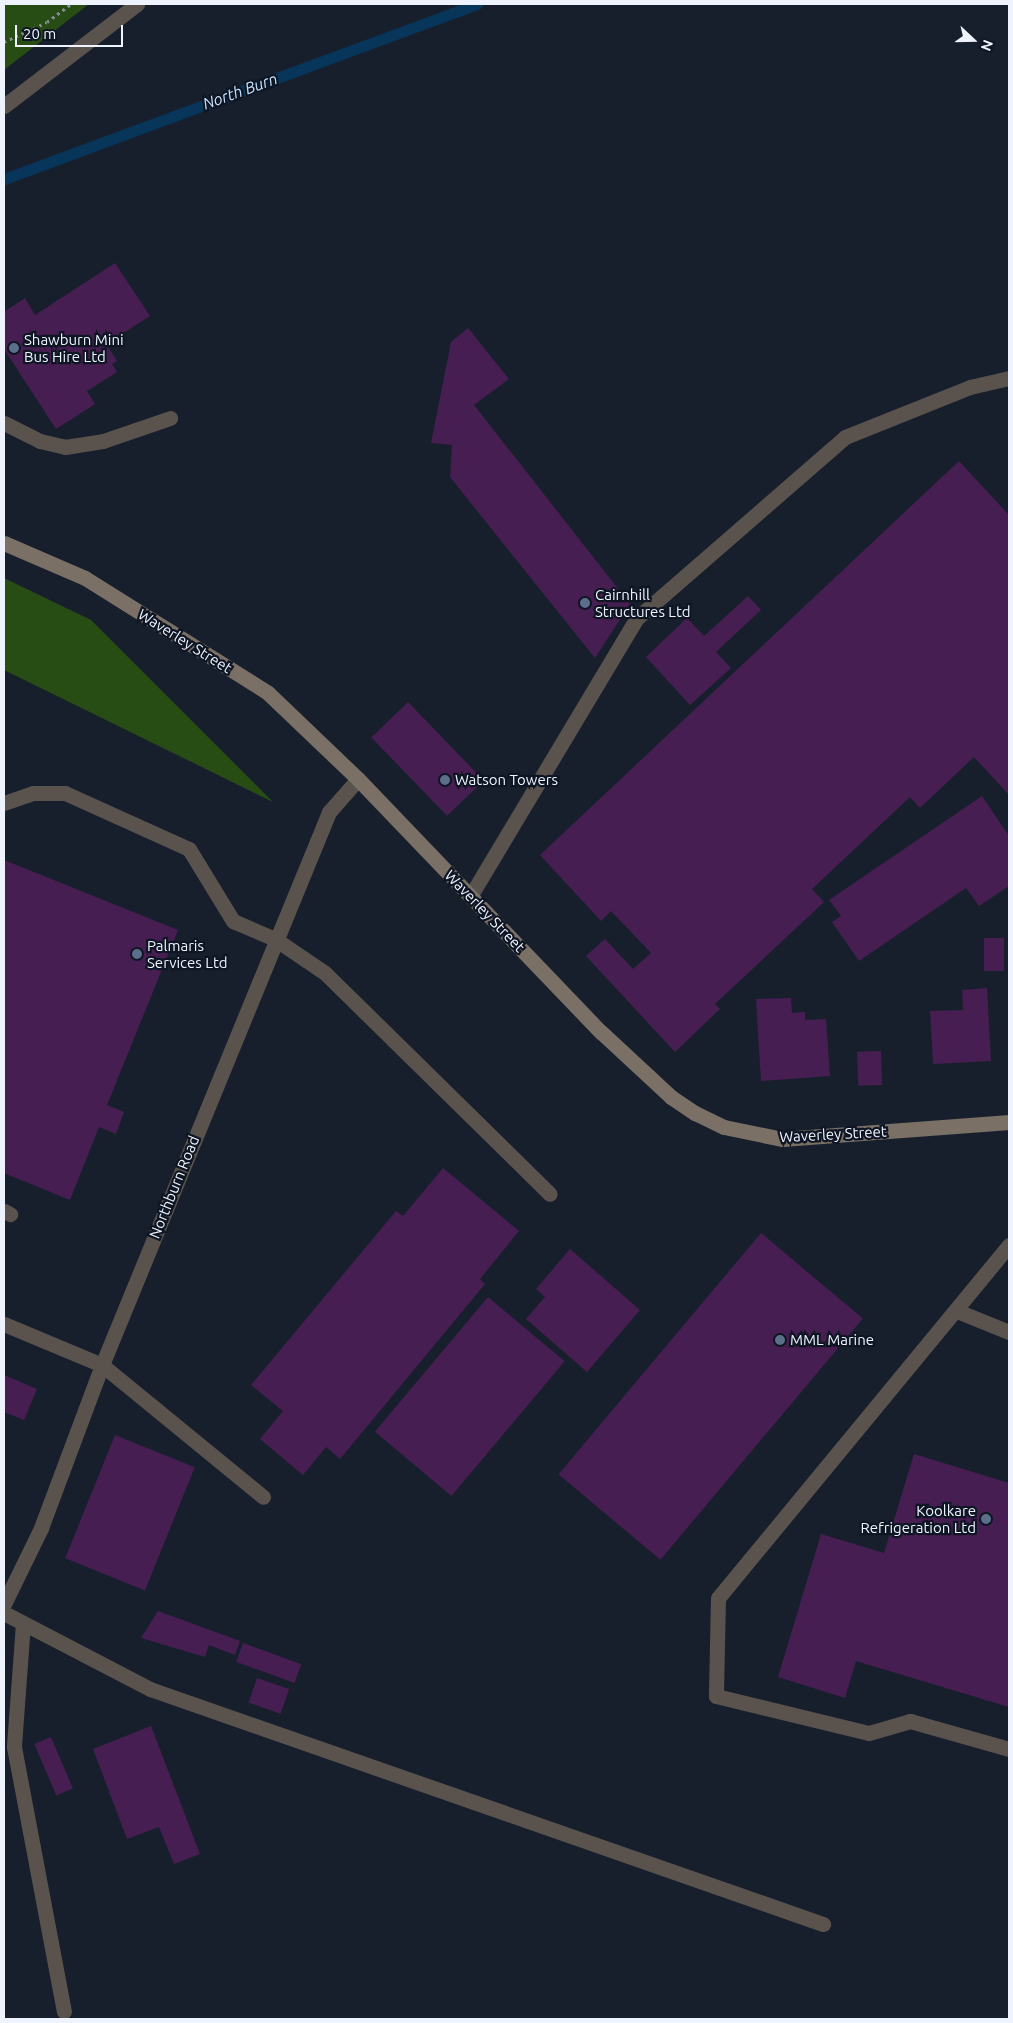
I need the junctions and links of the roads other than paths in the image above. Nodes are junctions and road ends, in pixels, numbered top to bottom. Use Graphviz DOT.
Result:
graph roads {
  1 [pos="137,4"];
  2 [pos="4,106"];
  3 [pos="1009,378"];
  4 [pos="170,418"];
  5 [pos="4,423"];
  6 [pos="4,543"];
  7 [pos="358,779"];
  8 [pos="4,803"];
  9 [pos="471,896"];
  10 [pos="275,940"];
  11 [pos="1009,1122"];
  12 [pos="550,1194"];
  13 [pos="1009,1245"];
  14 [pos="957,1311"];
  15 [pos="4,1324"];
  16 [pos="1009,1332"];
  17 [pos="102,1365"];
  18 [pos="263,1497"];
  19 [pos="4,1604"];
  20 [pos="4,1613"];
  21 [pos="23,1623"];
  22 [pos="1009,1748"];
  23 [pos="823,1924"];
  24 [pos="64,2011"];
  1 -- 2 [label="street"];
  3 -- 9 [label="street"];
  4 -- 5 [label="street"];
  6 -- 7 [label="main road, Waverley Street"];
  7 -- 9 [label="main road, Waverley Street"];
  7 -- 10 [label="street, Northburn Road"];
  8 -- 10 [label="street"];
  9 -- 11 [label="main road, Waverley Street"];
  10 -- 12 [label="street"];
  10 -- 17 [label="street, Northburn Road"];
  13 -- 14 [label="street"];
  14 -- 16 [label="street"];
  14 -- 22 [label="street"];
  15 -- 17 [label="street"];
  17 -- 18 [label="street"];
  17 -- 19 [label="street, Northburn Road"];
  20 -- 21 [label="street"];
  21 -- 23 [label="street"];
  21 -- 24 [label="street"];
}
